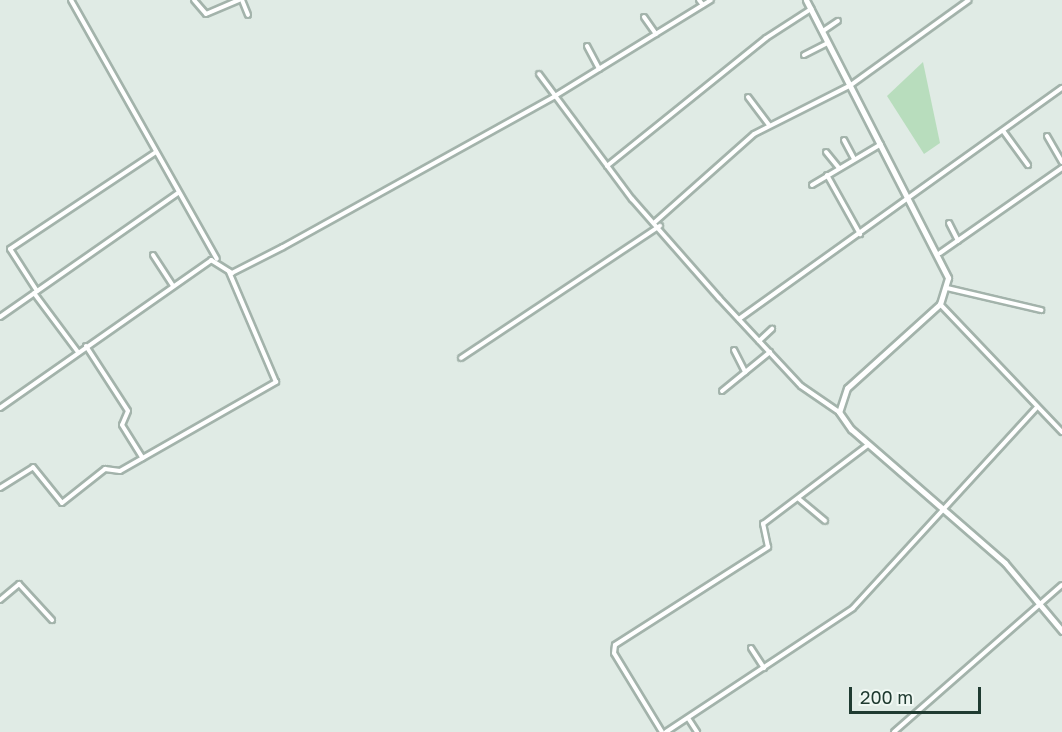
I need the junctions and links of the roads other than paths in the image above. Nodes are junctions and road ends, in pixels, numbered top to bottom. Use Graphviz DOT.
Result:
graph roads {
  1 [pos="71,0"];
  2 [pos="194,0"];
  3 [pos="241,0"];
  4 [pos="699,0"];
  5 [pos="711,0"];
  6 [pos="806,0"];
  7 [pos="969,0"];
  8 [pos="703,5"];
  9 [pos="811,9"];
  10 [pos="248,15"];
  11 [pos="644,17"];
  12 [pos="838,21"];
  13 [pos="823,31"];
  14 [pos="656,34"];
  15 [pos="828,43"];
  16 [pos="587,46"];
  17 [pos="804,55"];
  18 [pos="599,69"];
  19 [pos="539,74"];
  20 [pos="851,85"];
  21 [pos="1062,88"];
  22 [pos="555,96"];
  23 [pos="748,97"];
  24 [pos="770,125"];
  25 [pos="1004,132"];
  26 [pos="1047,136"];
  27 [pos="844,140"];
  28 [pos="881,144"];
  29 [pos="156,152"];
  30 [pos="826,152"];
  31 [pos="854,159"];
  32 [pos="1062,162"];
  33 [pos="1028,165"];
  34 [pos="607,166"];
  35 [pos="839,168"];
  36 [pos="1062,168"];
  37 [pos="827,175"];
  38 [pos="812,185"];
  39 [pos="179,192"];
  40 [pos="910,198"];
  41 [pos="655,222"];
  42 [pos="949,223"];
  43 [pos="660,226"];
  44 [pos="860,234"];
  45 [pos="958,241"];
  46 [pos="939,253"];
  47 [pos="153,255"];
  48 [pos="217,260"];
  49 [pos="229,272"];
  50 [pos="173,286"];
  51 [pos="947,288"];
  52 [pos="35,292"];
  53 [pos="940,304"];
  54 [pos="1041,310"];
  55 [pos="0,317"];
  56 [pos="739,319"];
  57 [pos="772,329"];
  58 [pos="759,341"];
  59 [pos="86,346"];
  60 [pos="734,350"];
  61 [pos="78,352"];
  62 [pos="770,352"];
  63 [pos="461,358"];
  64 [pos="746,372"];
  65 [pos="722,391"];
  66 [pos="0,408"];
  67 [pos="1036,408"];
  68 [pos="839,412"];
  69 [pos="1062,432"];
  70 [pos="868,445"];
  71 [pos="143,458"];
  72 [pos="0,488"];
  73 [pos="799,499"];
  74 [pos="944,510"];
  75 [pos="825,521"];
  76 [pos="1062,585"];
  77 [pos="0,600"];
  78 [pos="1040,604"];
  79 [pos="52,620"];
  80 [pos="1062,631"];
  81 [pos="751,648"];
  82 [pos="764,668"];
  83 [pos="688,718"];
  84 [pos="664,732"];
  85 [pos="697,732"];
  86 [pos="894,732"];
  1 -- 29 [label="street"];
  2 -- 3 [label="street"];
  3 -- 10 [label="street"];
  4 -- 8 [label="street"];
  5 -- 8 [label="street"];
  6 -- 9 [label="main road"];
  7 -- 20 [label="street"];
  8 -- 14 [label="street"];
  9 -- 13 [label="main road"];
  9 -- 34 [label="street"];
  11 -- 14 [label="street"];
  12 -- 13 [label="street"];
  13 -- 15 [label="main road"];
  14 -- 18 [label="street"];
  15 -- 17 [label="street"];
  15 -- 20 [label="main road"];
  16 -- 18 [label="street"];
  18 -- 22 [label="street"];
  19 -- 22 [label="street"];
  20 -- 24 [label="street"];
  20 -- 28 [label="main road"];
  21 -- 25 [label="street"];
  22 -- 34 [label="street"];
  22 -- 49 [label="street"];
  23 -- 24 [label="street"];
  24 -- 41 [label="street"];
  25 -- 33 [label="street"];
  25 -- 40 [label="street"];
  26 -- 32 [label="street"];
  27 -- 31 [label="street"];
  28 -- 31 [label="street"];
  28 -- 40 [label="main road"];
  29 -- 39 [label="street"];
  29 -- 52 [label="street"];
  30 -- 35 [label="street"];
  31 -- 35 [label="street"];
  34 -- 41 [label="street"];
  35 -- 37 [label="street"];
  36 -- 45 [label="street"];
  37 -- 38 [label="street"];
  37 -- 44 [label="street"];
  39 -- 48 [label="street"];
  39 -- 52 [label="street"];
  40 -- 44 [label="street"];
  40 -- 46 [label="main road"];
  41 -- 43 [label="street"];
  42 -- 45 [label="street"];
  43 -- 56 [label="street"];
  43 -- 63 [label="street"];
  44 -- 56 [label="street"];
  45 -- 46 [label="street"];
  46 -- 51 [label="main road"];
  47 -- 50 [label="street"];
  48 -- 49 [label="street"];
  48 -- 50 [label="street"];
  49 -- 71 [label="street"];
  50 -- 59 [label="street"];
  51 -- 53 [label="main road"];
  51 -- 54 [label="street"];
  52 -- 55 [label="street"];
  52 -- 61 [label="street"];
  53 -- 67 [label="street"];
  53 -- 68 [label="main road"];
  56 -- 58 [label="street"];
  57 -- 58 [label="street"];
  58 -- 62 [label="street"];
  59 -- 61 [label="street"];
  59 -- 71 [label="street"];
  60 -- 64 [label="street"];
  61 -- 66 [label="street"];
  62 -- 64 [label="street"];
  62 -- 68 [label="street"];
  64 -- 65 [label="street"];
  67 -- 69 [label="street"];
  67 -- 74 [label="street"];
  68 -- 70 [label="main road"];
  70 -- 73 [label="street"];
  70 -- 74 [label="main road"];
  71 -- 72 [label="street"];
  73 -- 75 [label="street"];
  73 -- 84 [label="street"];
  74 -- 78 [label="main road"];
  74 -- 82 [label="street"];
  76 -- 78 [label="street"];
  77 -- 79 [label="street"];
  78 -- 80 [label="main road"];
  78 -- 86 [label="street"];
  81 -- 82 [label="street"];
  82 -- 83 [label="street"];
  83 -- 84 [label="street"];
  83 -- 85 [label="street"];
}
